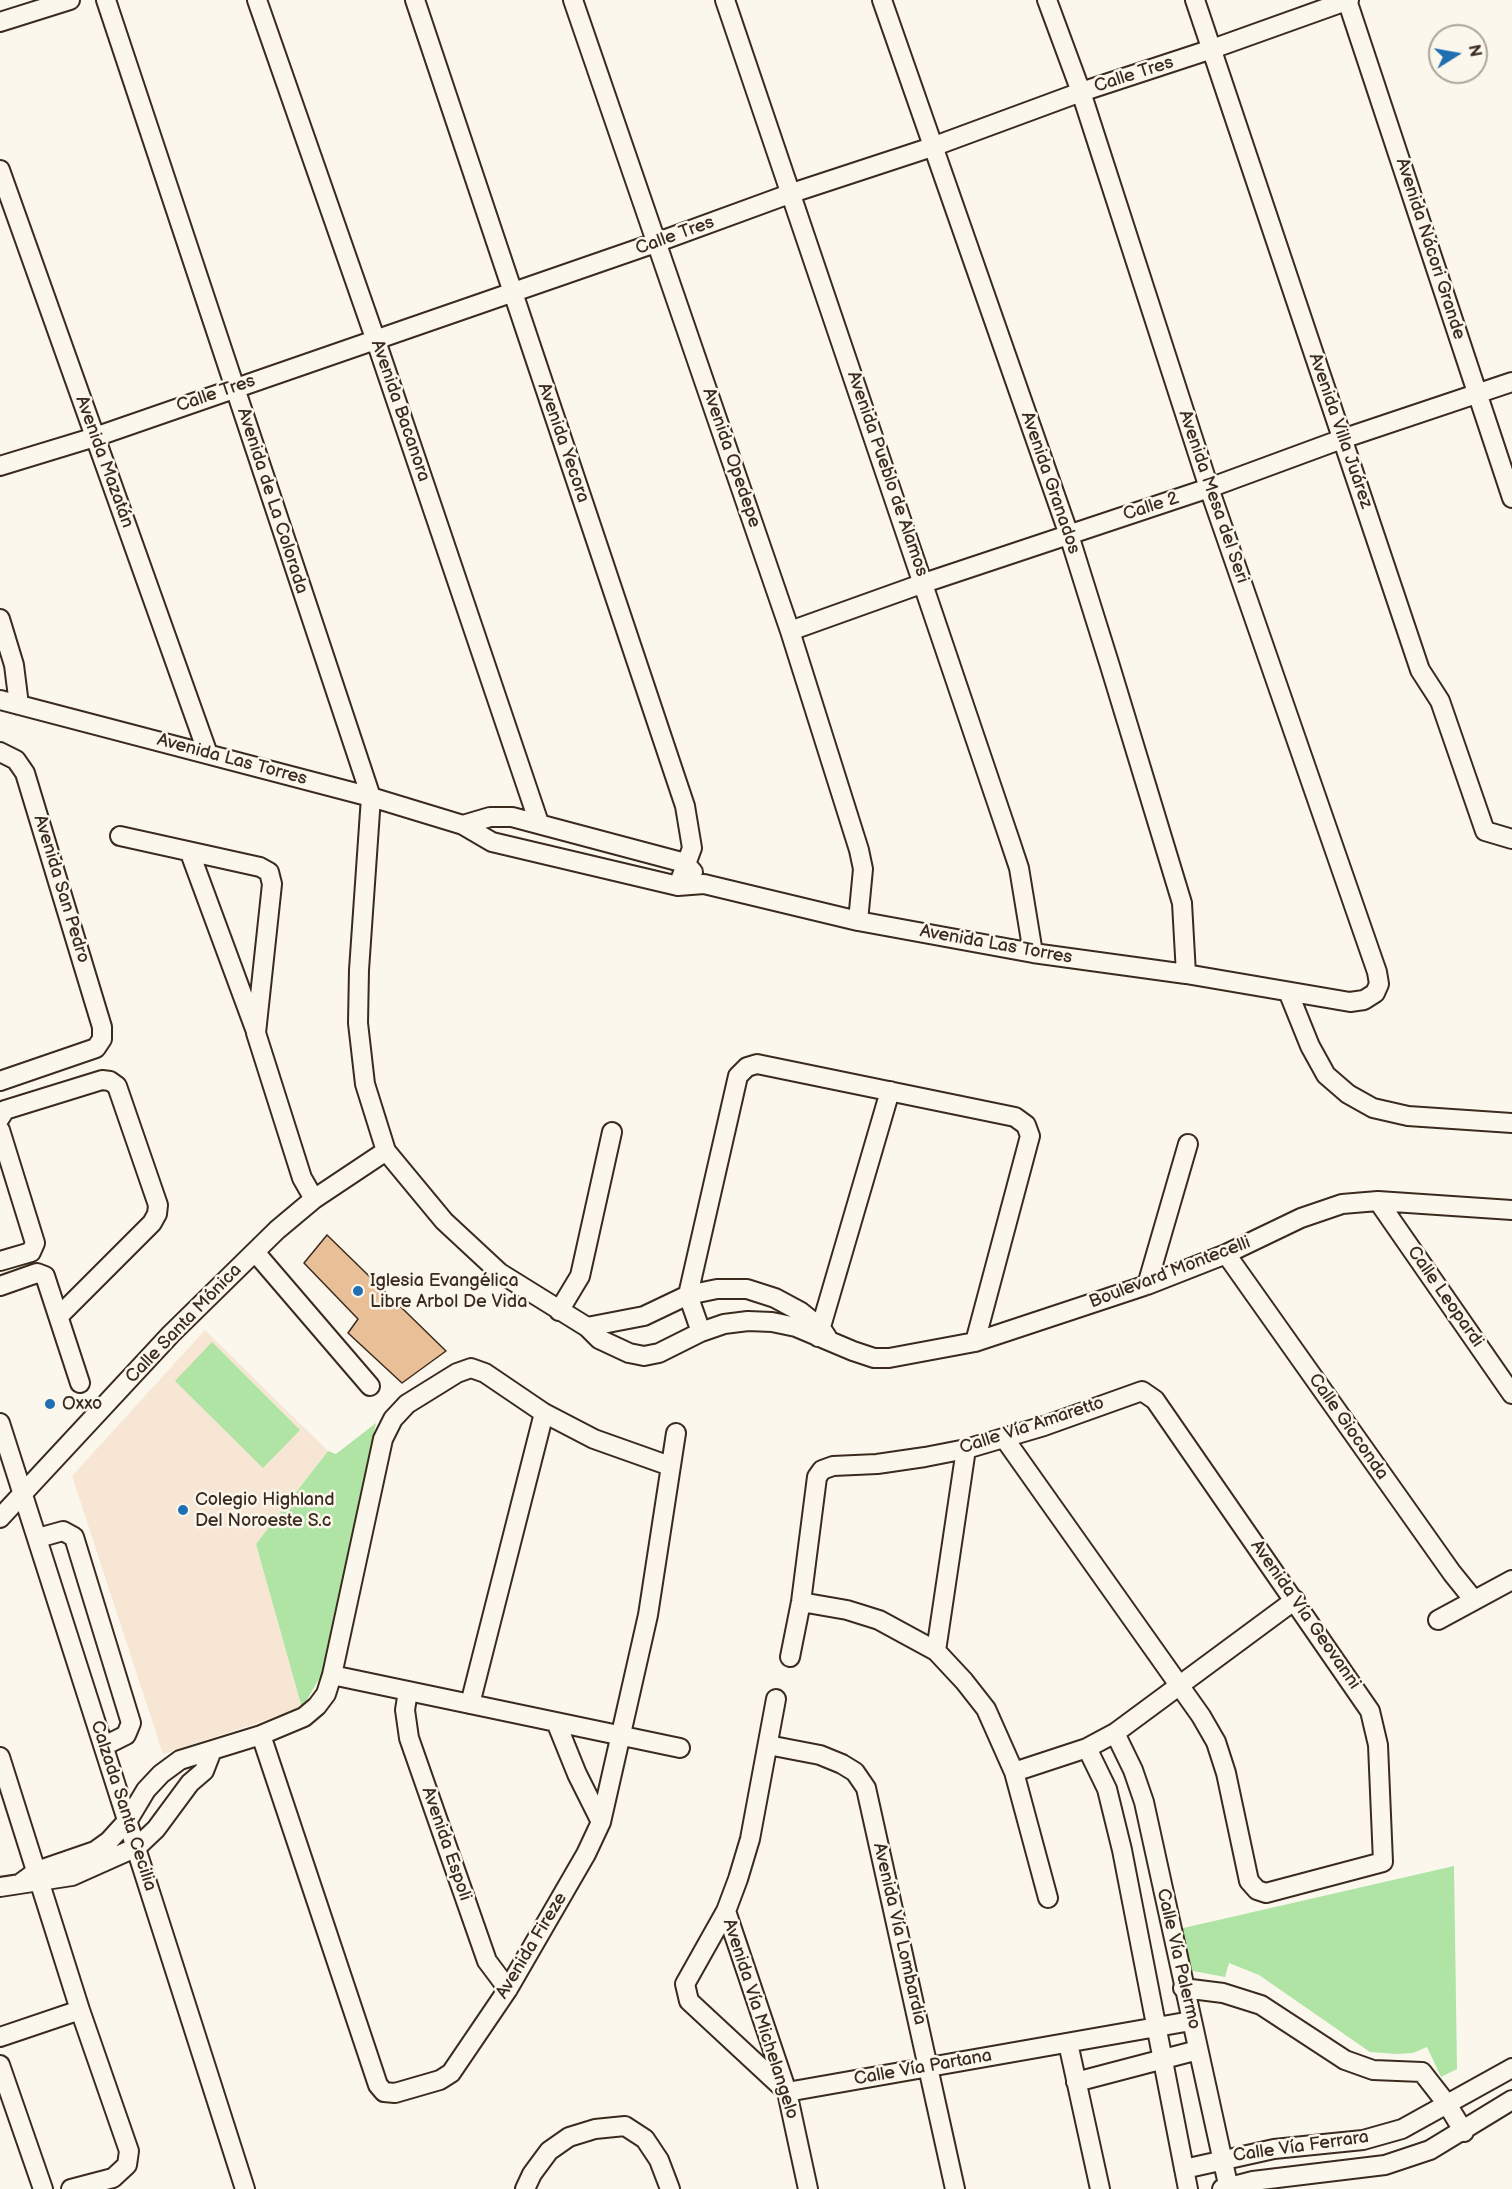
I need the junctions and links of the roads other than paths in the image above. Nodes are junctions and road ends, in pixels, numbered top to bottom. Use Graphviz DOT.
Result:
graph roads {
  1 [pos="70,0"];
  2 [pos="106,0"];
  3 [pos="256,0"];
  4 [pos="415,0"];
  5 [pos="573,0"];
  6 [pos="725,0"];
  7 [pos="882,0"];
  8 [pos="1047,0"];
  9 [pos="1195,0"];
  10 [pos="1347,0"];
  11 [pos="0,22"];
  12 [pos="1212,49"];
  13 [pos="1081,92"];
  14 [pos="932,147"];
  15 [pos="0,170"];
  16 [pos="792,193"];
  17 [pos="658,242"];
  18 [pos="512,292"];
  19 [pos="375,338"];
  20 [pos="1512,382"];
  21 [pos="234,387"];
  22 [pos="1478,393"];
  23 [pos="95,437"];
  24 [pos="1342,439"];
  25 [pos="0,466"];
  26 [pos="1209,488"];
  27 [pos="1512,498"];
  28 [pos="1069,535"];
  29 [pos="924,583"];
  30 [pos="0,619"];
  31 [pos="790,632"];
  32 [pos="0,700"];
  33 [pos="19,705"];
  34 [pos="0,752"];
  35 [pos="208,754"];
  36 [pos="371,797"];
  37 [pos="539,823"];
  38 [pos="463,825"];
  39 [pos="120,836"];
  40 [pos="1512,839"];
  41 [pos="190,853"];
  42 [pos="685,863"];
  43 [pos="704,884"];
  44 [pos="678,886"];
  45 [pos="858,921"];
  46 [pos="1033,952"];
  47 [pos="1186,974"];
  48 [pos="1374,993"];
  49 [pos="1289,994"];
  50 [pos="256,1033"];
  51 [pos="0,1081"];
  52 [pos="890,1091"];
  53 [pos="0,1118"];
  54 [pos="1512,1123"];
  55 [pos="0,1130"];
  56 [pos="612,1132"];
  57 [pos="1188,1144"];
  58 [pos="386,1151"];
  59 [pos="314,1199"];
  60 [pos="1378,1201"];
  61 [pos="1512,1210"];
  62 [pos="255,1252"];
  63 [pos="1226,1254"];
  64 [pos="0,1261"];
  65 [pos="1147,1285"];
  66 [pos="0,1286"];
  67 [pos="688,1295"];
  68 [pos="559,1311"];
  69 [pos="59,1316"];
  70 [pos="587,1327"];
  71 [pos="701,1332"];
  72 [pos="823,1336"];
  73 [pos="975,1342"];
  74 [pos="80,1383"];
  75 [pos="370,1386"];
  76 [pos="1512,1394"];
  77 [pos="1155,1400"];
  78 [pos="544,1413"];
  79 [pos="0,1423"];
  80 [pos="676,1433"];
  81 [pos="1004,1438"];
  82 [pos="966,1449"];
  83 [pos="670,1466"];
  84 [pos="23,1492"];
  85 [pos="0,1518"];
  86 [pos="38,1538"];
  87 [pos="1512,1580"];
  88 [pos="1473,1599"];
  89 [pos="1295,1600"];
  90 [pos="801,1602"];
  91 [pos="1438,1620"];
  92 [pos="936,1651"];
  93 [pos="790,1657"];
  94 [pos="332,1675"];
  95 [pos="1179,1685"];
  96 [pos="408,1691"];
  97 [pos="776,1699"];
  98 [pos="470,1704"];
  99 [pos="556,1722"];
  100 [pos="1115,1733"];
  101 [pos="261,1735"];
  102 [pos="621,1736"];
  103 [pos="768,1745"];
  104 [pos="104,1746"];
  105 [pos="680,1748"];
  106 [pos="1087,1748"];
  107 [pos="211,1753"];
  108 [pos="0,1756"];
  109 [pos="1014,1772"];
  110 [pos="128,1820"];
  111 [pos="601,1822"];
  112 [pos="137,1847"];
  113 [pos="33,1878"];
  114 [pos="0,1887"];
  115 [pos="1048,1898"];
  116 [pos="726,1911"];
  117 [pos="1176,1955"];
  118 [pos="1145,1960"];
  119 [pos="1183,1988"];
  120 [pos="508,1989"];
  121 [pos="80,2010"];
  122 [pos="1191,2021"];
  123 [pos="1157,2028"];
  124 [pos="0,2037"];
  125 [pos="1068,2043"];
  126 [pos="1198,2050"];
  127 [pos="1164,2060"];
  128 [pos="0,2065"];
  129 [pos="930,2066"];
  130 [pos="1512,2068"];
  131 [pos="1076,2082"];
  132 [pos="787,2092"];
  133 [pos="1512,2100"];
  134 [pos="1447,2103"];
  135 [pos="1464,2132"];
  136 [pos="1222,2158"];
  137 [pos="1184,2169"];
  138 [pos="1226,2188"];
  139 [pos="43,2189"];
  140 [pos="71,2189"];
  141 [pos="245,2189"];
  142 [pos="525,2189"];
  143 [pos="670,2189"];
  144 [pos="808,2189"];
  145 [pos="955,2189"];
  146 [pos="1100,2189"];
  147 [pos="1188,2189"];
  1 -- 11 [label="street"];
  2 -- 21 [label="street, Avenida de La Colorada"];
  3 -- 19 [label="street, Avenida Bacanora"];
  4 -- 18 [label="street, Avenida Yecora"];
  5 -- 17 [label="street, Avenida Opedepe"];
  6 -- 16 [label="street, Avenida Pueblo de Alamos"];
  7 -- 14 [label="street, Avenida Granados"];
  8 -- 13 [label="street, Avenida Mesa del Seri"];
  9 -- 12 [label="street, Avenida Villa Juárez"];
  10 -- 12 [label="street, Calle Tres"];
  10 -- 22 [label="street, Avenida Nácori Grande"];
  12 -- 13 [label="street, Calle Tres"];
  12 -- 24 [label="street, Avenida Villa Juárez"];
  13 -- 14 [label="street, Calle Tres"];
  13 -- 26 [label="street, Avenida Mesa del Seri"];
  14 -- 16 [label="street, Calle Tres"];
  14 -- 28 [label="street, Avenida Granados"];
  15 -- 23 [label="street, Avenida Mazatán"];
  16 -- 17 [label="street, Calle Tres"];
  16 -- 29 [label="street, Avenida Pueblo de Alamos"];
  17 -- 18 [label="street, Calle Tres"];
  17 -- 31 [label="street, Avenida Opedepe"];
  18 -- 19 [label="street, Calle Tres"];
  18 -- 42 [label="street, Avenida Yecora"];
  19 -- 21 [label="street, Calle Tres"];
  19 -- 37 [label="street, Avenida Bacanora"];
  20 -- 22 [label="street, Calle 2"];
  21 -- 23 [label="street, Calle Tres"];
  21 -- 36 [label="street, Avenida de La Colorada"];
  22 -- 24 [label="street, Calle 2"];
  22 -- 27 [label="street, Avenida Nácori Grande"];
  23 -- 25 [label="street, Calle Tres"];
  23 -- 35 [label="street, Avenida Mazatán"];
  24 -- 26 [label="street, Calle 2"];
  24 -- 40 [label="street, Avenida Villa Juárez"];
  26 -- 28 [label="street, Calle 2"];
  26 -- 48 [label="street, Avenida Mesa del Seri"];
  28 -- 29 [label="street, Calle 2"];
  28 -- 47 [label="street, Avenida Granados"];
  29 -- 31 [label="street, Calle 2"];
  29 -- 46 [label="street, Avenida Pueblo de Alamos"];
  30 -- 33 [label="street"];
  31 -- 45 [label="street, Avenida Opedepe"];
  32 -- 33 [label="street, Avenida Las Torres"];
  33 -- 35 [label="street, Avenida Las Torres"];
  34 -- 51 [label="street, Avenida San Pedro"];
  35 -- 36 [label="street, Avenida Las Torres"];
  36 -- 38 [label="street, Avenida Las Torres"];
  36 -- 58 [label="street"];
  37 -- 38 [label="street"];
  37 -- 42 [label="street"];
  38 -- 44 [label="street, Avenida Las Torres"];
  39 -- 41 [label="street"];
  41 -- 50 [label="street"];
  41 -- 50 [label="street"];
  42 -- 43 [label="street"];
  42 -- 44 [label="street, Avenida Yecora"];
  43 -- 44 [label="street, Avenida Las Torres"];
  43 -- 45 [label="street, Avenida Las Torres"];
  45 -- 46 [label="street, Avenida Las Torres"];
  46 -- 47 [label="street, Avenida Las Torres"];
  47 -- 49 [label="street, Avenida Las Torres"];
  48 -- 49 [label="street, Avenida Las Torres"];
  49 -- 54 [label="street"];
  50 -- 59 [label="street"];
  52 -- 67 [label="street"];
  52 -- 72 [label="street"];
  52 -- 73 [label="street"];
  53 -- 69 [label="street"];
  55 -- 64 [label="street"];
  56 -- 68 [label="street"];
  57 -- 65 [label="street"];
  58 -- 59 [label="street, Calle Santa Mónica"];
  58 -- 68 [label="street, Boulevard Montecelli"];
  59 -- 62 [label="street, Calle Santa Mónica"];
  60 -- 61 [label="street, Boulevard Montecelli"];
  60 -- 63 [label="street, Boulevard Montecelli"];
  60 -- 76 [label="street, Calle Leopardi"];
  62 -- 75 [label="street"];
  62 -- 84 [label="street, Calle Santa Mónica"];
  63 -- 65 [label="street, Boulevard Montecelli"];
  63 -- 88 [label="street, Calle Gioconda"];
  65 -- 73 [label="street, Boulevard Montecelli"];
  66 -- 69 [label="street"];
  67 -- 70 [label="street, Boulevard Montecelli"];
  67 -- 71 [label="street"];
  67 -- 72 [label="street, Boulevard Montecelli"];
  68 -- 70 [label="street, Boulevard Montecelli"];
  69 -- 74 [label="street"];
  70 -- 71 [label="street, Boulevard Montecelli"];
  71 -- 72 [label="street, Boulevard Montecelli"];
  72 -- 73 [label="street, Boulevard Montecelli"];
  77 -- 81 [label="street, Calle Vía Amaretto"];
  77 -- 89 [label="street, Avenida Vía Geovanni"];
  78 -- 83 [label="street"];
  78 -- 94 [label="street"];
  78 -- 98 [label="street"];
  79 -- 84 [label="street, Calzada Santa Cecilia"];
  80 -- 83 [label="street, Avenida Fireze"];
  81 -- 82 [label="street, Calle Vía Amaretto"];
  81 -- 95 [label="street"];
  82 -- 90 [label="street, Calle Vía Amaretto"];
  82 -- 92 [label="street"];
  83 -- 102 [label="street, Avenida Fireze"];
  84 -- 85 [label="street, Calle Santa Mónica"];
  84 -- 86 [label="street, Calzada Santa Cecilia"];
  86 -- 104 [label="street, Calzada Santa Cecilia"];
  86 -- 104 [label="street"];
  87 -- 88 [label="street"];
  88 -- 91 [label="street"];
  89 -- 95 [label="street"];
  89 -- 95 [label="street, Avenida Vía Geovanni"];
  90 -- 92 [label="street"];
  90 -- 93 [label="street"];
  92 -- 109 [label="street"];
  94 -- 96 [label="street"];
  94 -- 101 [label="street"];
  95 -- 100 [label="street"];
  96 -- 98 [label="street"];
  96 -- 120 [label="street, Avenida Espoli"];
  97 -- 103 [label="street"];
  98 -- 99 [label="street"];
  99 -- 102 [label="street"];
  99 -- 111 [label="street"];
  100 -- 106 [label="street"];
  100 -- 117 [label="street, Calle Vía Palermo"];
  101 -- 107 [label="street"];
  101 -- 120 [label="street, Avenida Fireze"];
  102 -- 105 [label="street"];
  102 -- 111 [label="street, Avenida Fireze"];
  103 -- 116 [label="street"];
  103 -- 129 [label="street, Avenida Vía Lombardia"];
  104 -- 110 [label="street, Calzada Santa Cecilia"];
  106 -- 109 [label="street"];
  106 -- 118 [label="street, Calle Vía Palermo"];
  107 -- 110 [label="street"];
  107 -- 112 [label="street"];
  108 -- 113 [label="street"];
  109 -- 115 [label="street"];
  110 -- 112 [label="street, Calzada Santa Cecilia"];
  110 -- 113 [label="street"];
  111 -- 120 [label="street, Avenida Fireze"];
  112 -- 113 [label="street"];
  112 -- 141 [label="street, Calzada Santa Cecilia"];
  113 -- 114 [label="street"];
  113 -- 121 [label="street"];
  116 -- 132 [label="street, Avenida Vía Michelangelo"];
  116 -- 132 [label="street, Avenida Vía Michelangelo"];
  117 -- 118 [label="street"];
  117 -- 119 [label="street, Calle Vía Palermo"];
  118 -- 123 [label="street, Calle Vía Palermo"];
  119 -- 122 [label="street, Calle Vía Palermo"];
  119 -- 134 [label="street"];
  121 -- 124 [label="street"];
  121 -- 140 [label="street"];
  122 -- 123 [label="street, Calle Vía Partana"];
  122 -- 126 [label="street, Calle Vía Palermo"];
  123 -- 125 [label="street, Calle Vía Partana"];
  123 -- 127 [label="street, Calle Vía Palermo"];
  125 -- 129 [label="street, Calle Vía Partana"];
  125 -- 131 [label="street"];
  126 -- 127 [label="street"];
  126 -- 136 [label="street, Calle Vía Palermo"];
  127 -- 131 [label="street"];
  127 -- 137 [label="street, Calle Vía Palermo"];
  128 -- 139 [label="street"];
  129 -- 132 [label="street, Calle Vía Partana"];
  129 -- 145 [label="street, Avenida Vía Lombardia"];
  130 -- 134 [label="street, Calle Vía Ferrara"];
  131 -- 146 [label="street"];
  132 -- 144 [label="street, Avenida Vía Michelangelo"];
  133 -- 135 [label="street, Calle Vía Ferrara"];
  134 -- 135 [label="street"];
  134 -- 136 [label="street, Calle Vía Ferrara"];
  135 -- 138 [label="street, Calle Vía Ferrara"];
  136 -- 137 [label="street, Calle Vía Ferrara"];
  136 -- 138 [label="street, Calle Vía Palermo"];
  137 -- 147 [label="street, Calle Vía Palermo"];
  142 -- 143 [label="street"];
}
